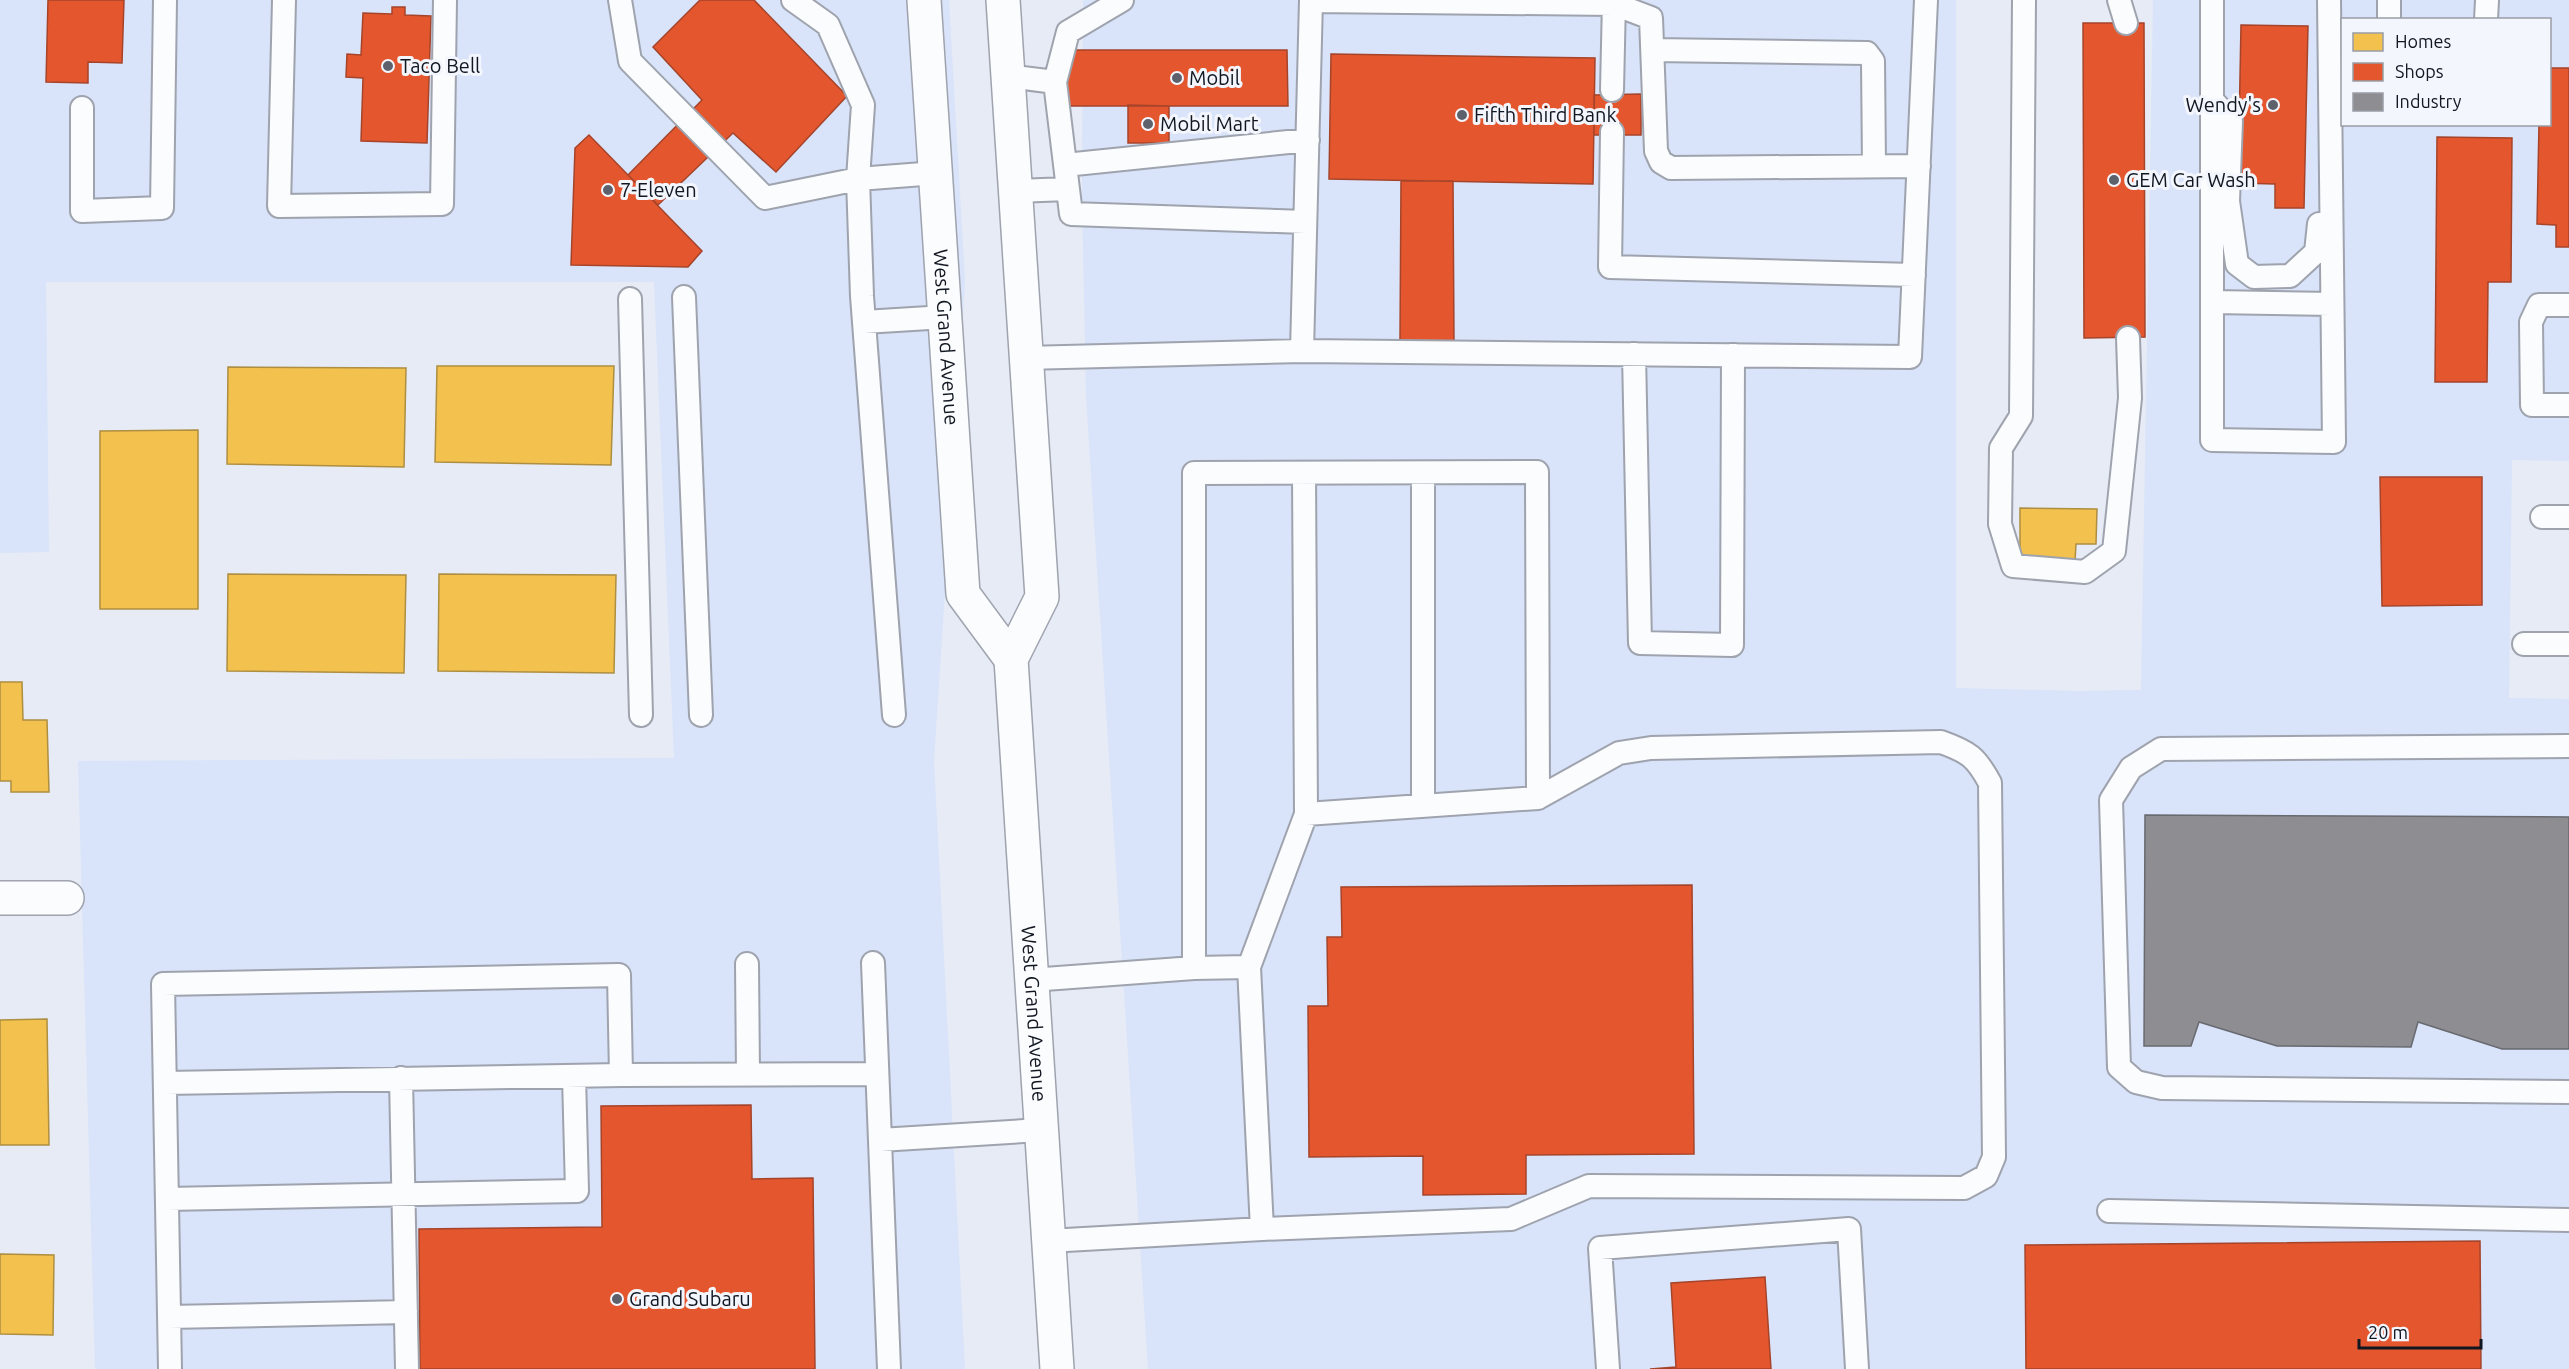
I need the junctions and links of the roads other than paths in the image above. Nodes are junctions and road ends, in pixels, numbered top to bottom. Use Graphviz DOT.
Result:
graph roads {
  1 [pos="165,0"];
  2 [pos="284,0"];
  3 [pos="445,0"];
  4 [pos="620,0"];
  5 [pos="793,0"];
  6 [pos="924,0"];
  7 [pos="1003,0"];
  8 [pos="1122,0"];
  9 [pos="1311,0"];
  10 [pos="1926,0"];
  11 [pos="2024,0"];
  12 [pos="2119,0"];
  13 [pos="2212,0"];
  14 [pos="2329,0"];
  15 [pos="2389,0"];
  16 [pos="2487,0"];
  17 [pos="1614,2"];
  18 [pos="2389,18"];
  19 [pos="2486,18"];
  20 [pos="2127,23"];
  21 [pos="1653,50"];
  22 [pos="1008,76"];
  23 [pos="1055,82"];
  24 [pos="1612,90"];
  25 [pos="2212,100"];
  26 [pos="82,108"];
  27 [pos="1612,132"];
  28 [pos="2331,133"];
  29 [pos="1308,140"];
  30 [pos="1065,165"];
  31 [pos="1874,166"];
  32 [pos="1919,166"];
  33 [pos="936,173"];
  34 [pos="858,179"];
  35 [pos="1068,189"];
  36 [pos="1015,191"];
  37 [pos="1305,222"];
  38 [pos="1914,274"];
  39 [pos="684,297"];
  40 [pos="630,299"];
  41 [pos="2212,302"];
  42 [pos="2332,304"];
  43 [pos="2569,305"];
  44 [pos="945,317"];
  45 [pos="864,322"];
  46 [pos="2128,338"];
  47 [pos="1302,351"];
  48 [pos="1634,354"];
  49 [pos="1733,355"];
  50 [pos="1025,358"];
  51 [pos="2569,405"];
  52 [pos="1423,472"];
  53 [pos="1304,473"];
  54 [pos="2542,517"];
  55 [pos="2569,517"];
  56 [pos="2524,644"];
  57 [pos="2569,644"];
  58 [pos="1011,659"];
  59 [pos="641,715"];
  60 [pos="701,715"];
  61 [pos="894,715"];
  62 [pos="2569,746"];
  63 [pos="1538,798"];
  64 [pos="1423,806"];
  65 [pos="1306,814"];
  66 [pos="0,898"];
  67 [pos="67,898"];
  68 [pos="873,963"];
  69 [pos="747,964"];
  70 [pos="1249,967"];
  71 [pos="1194,968"];
  72 [pos="1031,980"];
  73 [pos="748,1074"];
  74 [pos="878,1074"];
  75 [pos="621,1075"];
  76 [pos="574,1076"];
  77 [pos="401,1078"];
  78 [pos="165,1083"];
  79 [pos="2569,1092"];
  80 [pos="1041,1130"];
  81 [pos="880,1140"];
  82 [pos="403,1195"];
  83 [pos="167,1199"];
  84 [pos="2109,1211"];
  85 [pos="2569,1220"];
  86 [pos="1262,1229"];
  87 [pos="1048,1241"];
  88 [pos="406,1312"];
  89 [pos="169,1317"];
  90 [pos="170,1369"];
  91 [pos="407,1369"];
  92 [pos="889,1369"];
  93 [pos="1057,1369"];
  94 [pos="1608,1369"];
  95 [pos="1857,1369"];
  1 -- 26 [label="lane"];
  2 -- 3 [label="lane"];
  4 -- 34 [label="lane"];
  5 -- 34 [label="lane"];
  6 -- 33 [label="main road, West Grand Avenue"];
  7 -- 22 [label="main road"];
  8 -- 23 [label="lane"];
  9 -- 17 [label="lane"];
  9 -- 29 [label="lane"];
  10 -- 32 [label="lane"];
  11 -- 46 [label="lane"];
  12 -- 20 [label="lane"];
  13 -- 25 [label="lane"];
  14 -- 28 [label="lane"];
  15 -- 18 [label="lane"];
  16 -- 19 [label="lane"];
  17 -- 21 [label="lane"];
  17 -- 24 [label="lane"];
  21 -- 31 [label="lane"];
  21 -- 31 [label="lane"];
  22 -- 23 [label="lane"];
  22 -- 36 [label="main road"];
  23 -- 30 [label="lane"];
  25 -- 28 [label="lane"];
  25 -- 41 [label="lane"];
  27 -- 38 [label="lane"];
  28 -- 42 [label="lane"];
  29 -- 30 [label="lane"];
  29 -- 37 [label="lane"];
  30 -- 35 [label="lane"];
  31 -- 32 [label="lane"];
  32 -- 38 [label="lane"];
  33 -- 34 [label="lane"];
  33 -- 44 [label="main road, West Grand Avenue"];
  34 -- 45 [label="lane"];
  35 -- 36 [label="lane"];
  35 -- 37 [label="lane"];
  36 -- 50 [label="main road"];
  37 -- 47 [label="lane"];
  38 -- 49 [label="lane"];
  39 -- 60 [label="lane"];
  40 -- 59 [label="lane"];
  41 -- 42 [label="lane"];
  41 -- 42 [label="lane"];
  43 -- 51 [label="lane"];
  44 -- 45 [label="lane"];
  44 -- 58 [label="main road, West Grand Avenue"];
  45 -- 61 [label="lane"];
  47 -- 48 [label="lane"];
  47 -- 50 [label="lane"];
  48 -- 49 [label="lane"];
  48 -- 49 [label="lane"];
  50 -- 58 [label="main road"];
  52 -- 53 [label="lane"];
  52 -- 63 [label="lane"];
  52 -- 64 [label="lane"];
  53 -- 65 [label="lane"];
  53 -- 71 [label="lane"];
  54 -- 55 [label="lane"];
  56 -- 57 [label="lane"];
  58 -- 72 [label="main road, West Grand Avenue"];
  62 -- 79 [label="lane"];
  63 -- 64 [label="lane"];
  63 -- 86 [label="lane"];
  64 -- 65 [label="lane"];
  65 -- 70 [label="lane"];
  66 -- 67 [label="main road"];
  68 -- 74 [label="lane"];
  69 -- 73 [label="lane"];
  70 -- 71 [label="lane"];
  70 -- 86 [label="lane"];
  71 -- 72 [label="lane"];
  72 -- 80 [label="main road, West Grand Avenue"];
  73 -- 74 [label="lane"];
  73 -- 75 [label="lane"];
  74 -- 81 [label="lane"];
  75 -- 76 [label="lane"];
  75 -- 78 [label="lane"];
  76 -- 77 [label="lane"];
  76 -- 82 [label="lane"];
  77 -- 78 [label="lane"];
  77 -- 82 [label="lane"];
  78 -- 83 [label="lane"];
  80 -- 81 [label="lane"];
  80 -- 87 [label="main road, West Grand Avenue"];
  81 -- 92 [label="lane"];
  82 -- 83 [label="lane"];
  82 -- 88 [label="lane"];
  83 -- 89 [label="lane"];
  84 -- 85 [label="lane"];
  86 -- 87 [label="lane"];
  87 -- 93 [label="main road, West Grand Avenue"];
  88 -- 89 [label="lane"];
  88 -- 91 [label="lane"];
  89 -- 90 [label="lane"];
  94 -- 95 [label="lane"];
}
